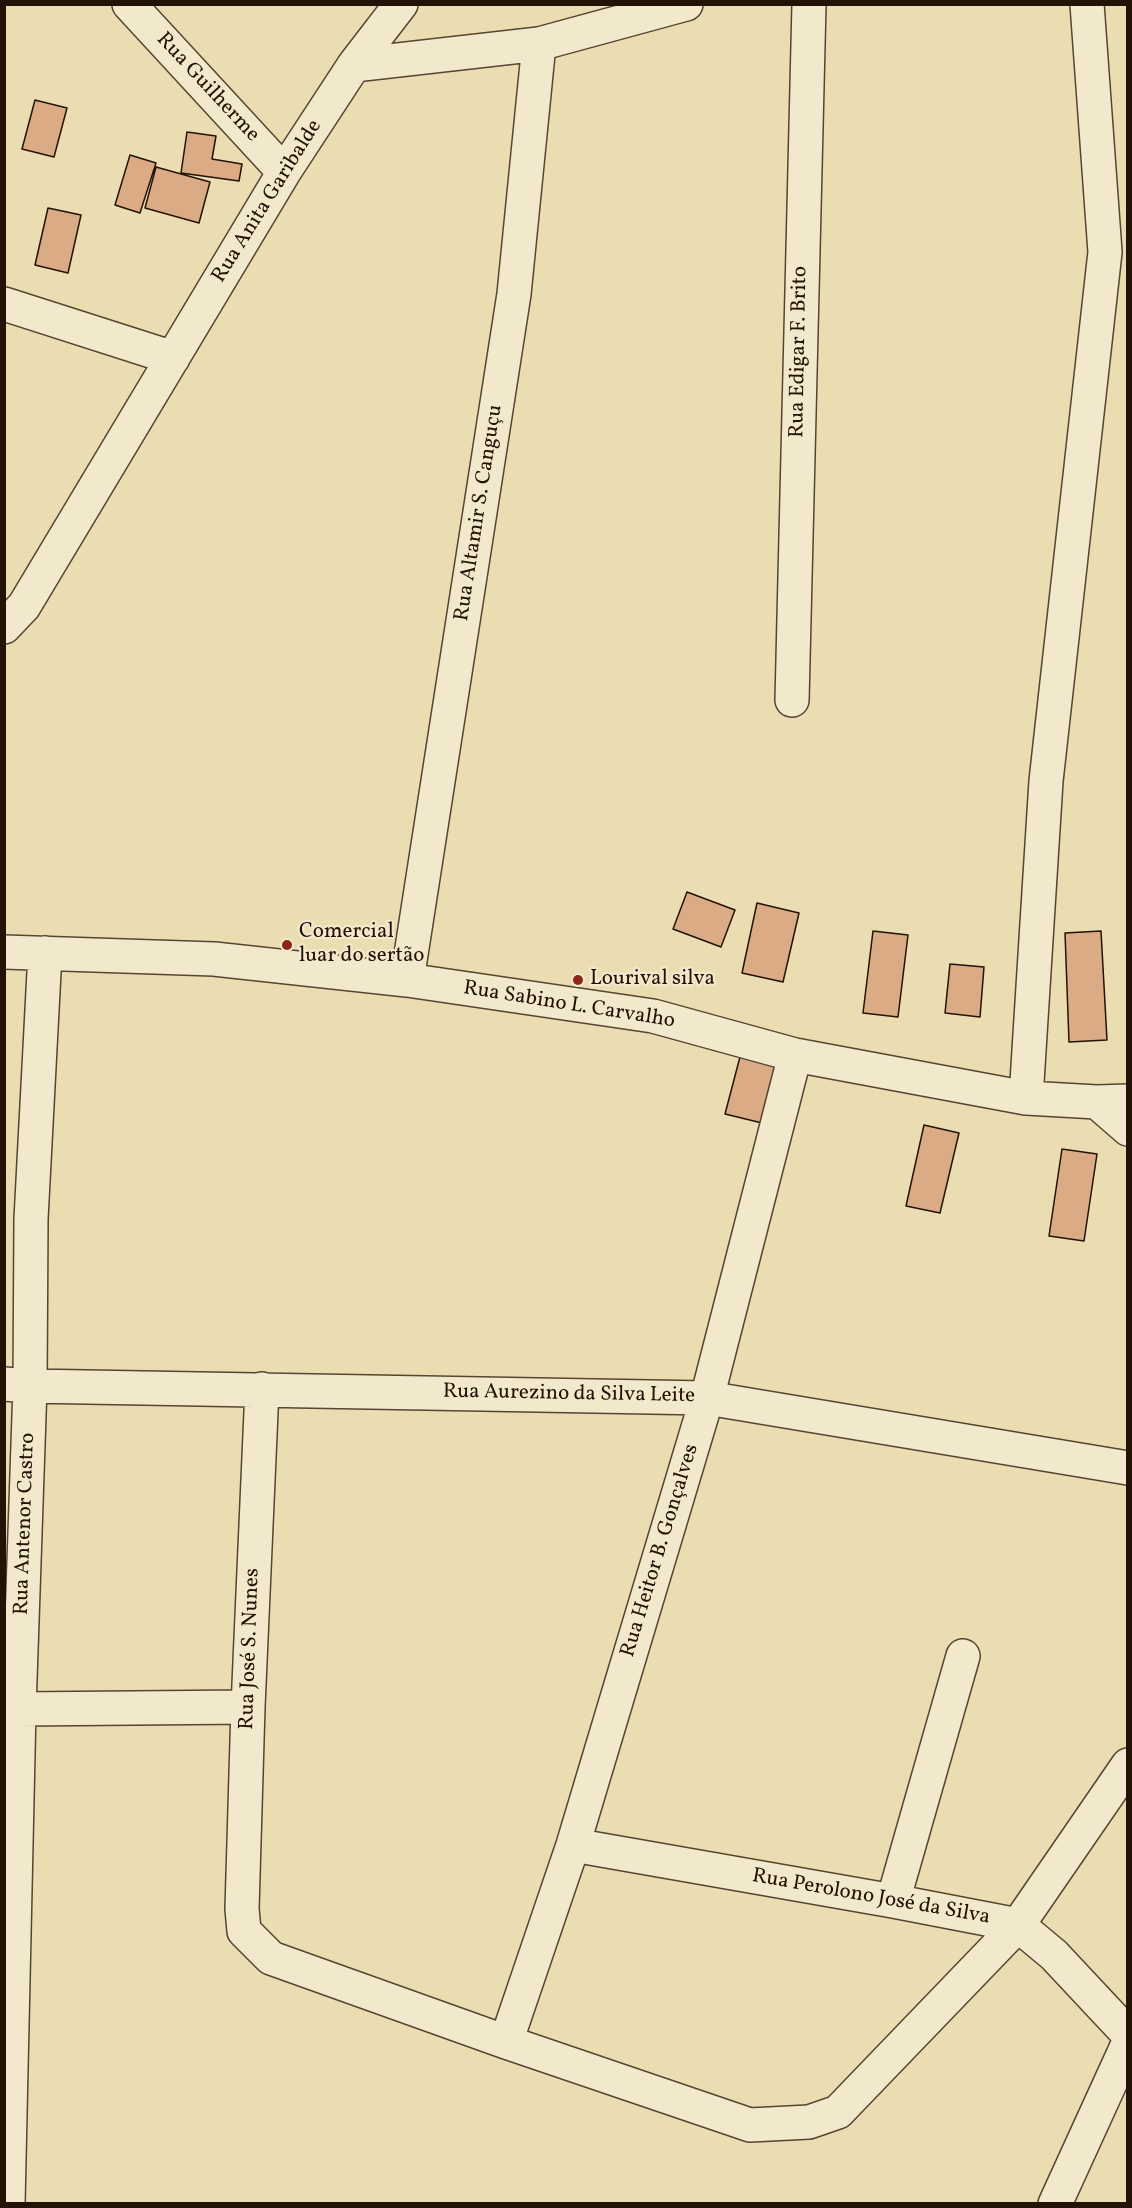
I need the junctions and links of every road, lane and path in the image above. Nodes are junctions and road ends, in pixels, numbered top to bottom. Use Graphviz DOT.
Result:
graph roads {
  1 [pos="401,4"];
  2 [pos="686,4"];
  3 [pos="809,4"];
  4 [pos="1087,4"];
  5 [pos="129,5"];
  6 [pos="539,44"];
  7 [pos="354,65"];
  8 [pos="284,172"];
  9 [pos="4,304"];
  10 [pos="173,358"];
  11 [pos="4,627"];
  12 [pos="792,700"];
  13 [pos="4,952"];
  14 [pos="45,953"];
  15 [pos="407,980"];
  16 [pos="795,1055"];
  17 [pos="1026,1098"];
  18 [pos="1112,1102"];
  19 [pos="1128,1129"];
  20 [pos="18,1219"];
  21 [pos="17,1385"];
  22 [pos="262,1389"];
  23 [pos="707,1398"];
  24 [pos="1128,1468"];
  25 [pos="963,1656"];
  26 [pos="248,1707"];
  27 [pos="19,1709"];
  28 [pos="1128,1765"];
  29 [pos="573,1845"];
  30 [pos="893,1901"];
  31 [pos="1018,1925"];
  32 [pos="1128,2034"];
  33 [pos="506,2042"];
  34 [pos="1128,2044"];
  35 [pos="6,2133"];
  36 [pos="8,2204"];
  37 [pos="1054,2204"];
  1 -- 7 [label="street, Rua Anita Garibalde"];
  2 -- 6 [label="street"];
  3 -- 12 [label="street, Rua Edigar F. Brito"];
  4 -- 17 [label="street"];
  5 -- 8 [label="street, Rua Guilherme"];
  6 -- 7 [label="street"];
  6 -- 15 [label="street, Rua Altamir S. Canguçu"];
  7 -- 8 [label="street, Rua Anita Garibalde"];
  8 -- 10 [label="street, Rua Anita Garibalde"];
  9 -- 10 [label="street"];
  10 -- 11 [label="street, Rua Anita Garibalde"];
  13 -- 14 [label="street, Rua Sabino L. Carvalho"];
  14 -- 15 [label="street, Rua Sabino L. Carvalho"];
  14 -- 20 [label="street, Rua Antenor Castro"];
  15 -- 16 [label="street, Rua Sabino L. Carvalho"];
  16 -- 17 [label="street, Rua Sabino L. Carvalho"];
  16 -- 23 [label="street, Rua Heitor B. Gonçalves"];
  17 -- 18 [label="street, Rua Sabino L. Carvalho"];
  18 -- 19 [label="street"];
  20 -- 21 [label="street, Rua Antenor Castro"];
  21 -- 22 [label="street, Rua Aurezino da Silva Leite"];
  21 -- 27 [label="street, Rua Antenor Castro"];
  22 -- 23 [label="street, Rua Aurezino da Silva Leite"];
  22 -- 26 [label="street, Rua José S. Nunes"];
  23 -- 24 [label="street, Rua Aurezino da Silva Leite"];
  23 -- 29 [label="street, Rua Heitor B. Gonçalves"];
  25 -- 30 [label="street"];
  26 -- 27 [label="street"];
  26 -- 33 [label="street, Rua José S. Nunes"];
  27 -- 35 [label="street, Rua Antenor Castro"];
  28 -- 31 [label="street, Rua José S. Nunes"];
  29 -- 30 [label="street, Rua Perolono José da Silva"];
  29 -- 33 [label="street, Rua Heitor B. Gonçalves"];
  30 -- 31 [label="street, Rua Perolono José da Silva"];
  31 -- 32 [label="street, Rua Perolono José da Silva"];
  31 -- 33 [label="street, Rua José S. Nunes"];
  34 -- 37 [label="street"];
  35 -- 36 [label="street, Rua Antenor Castro"];
}
